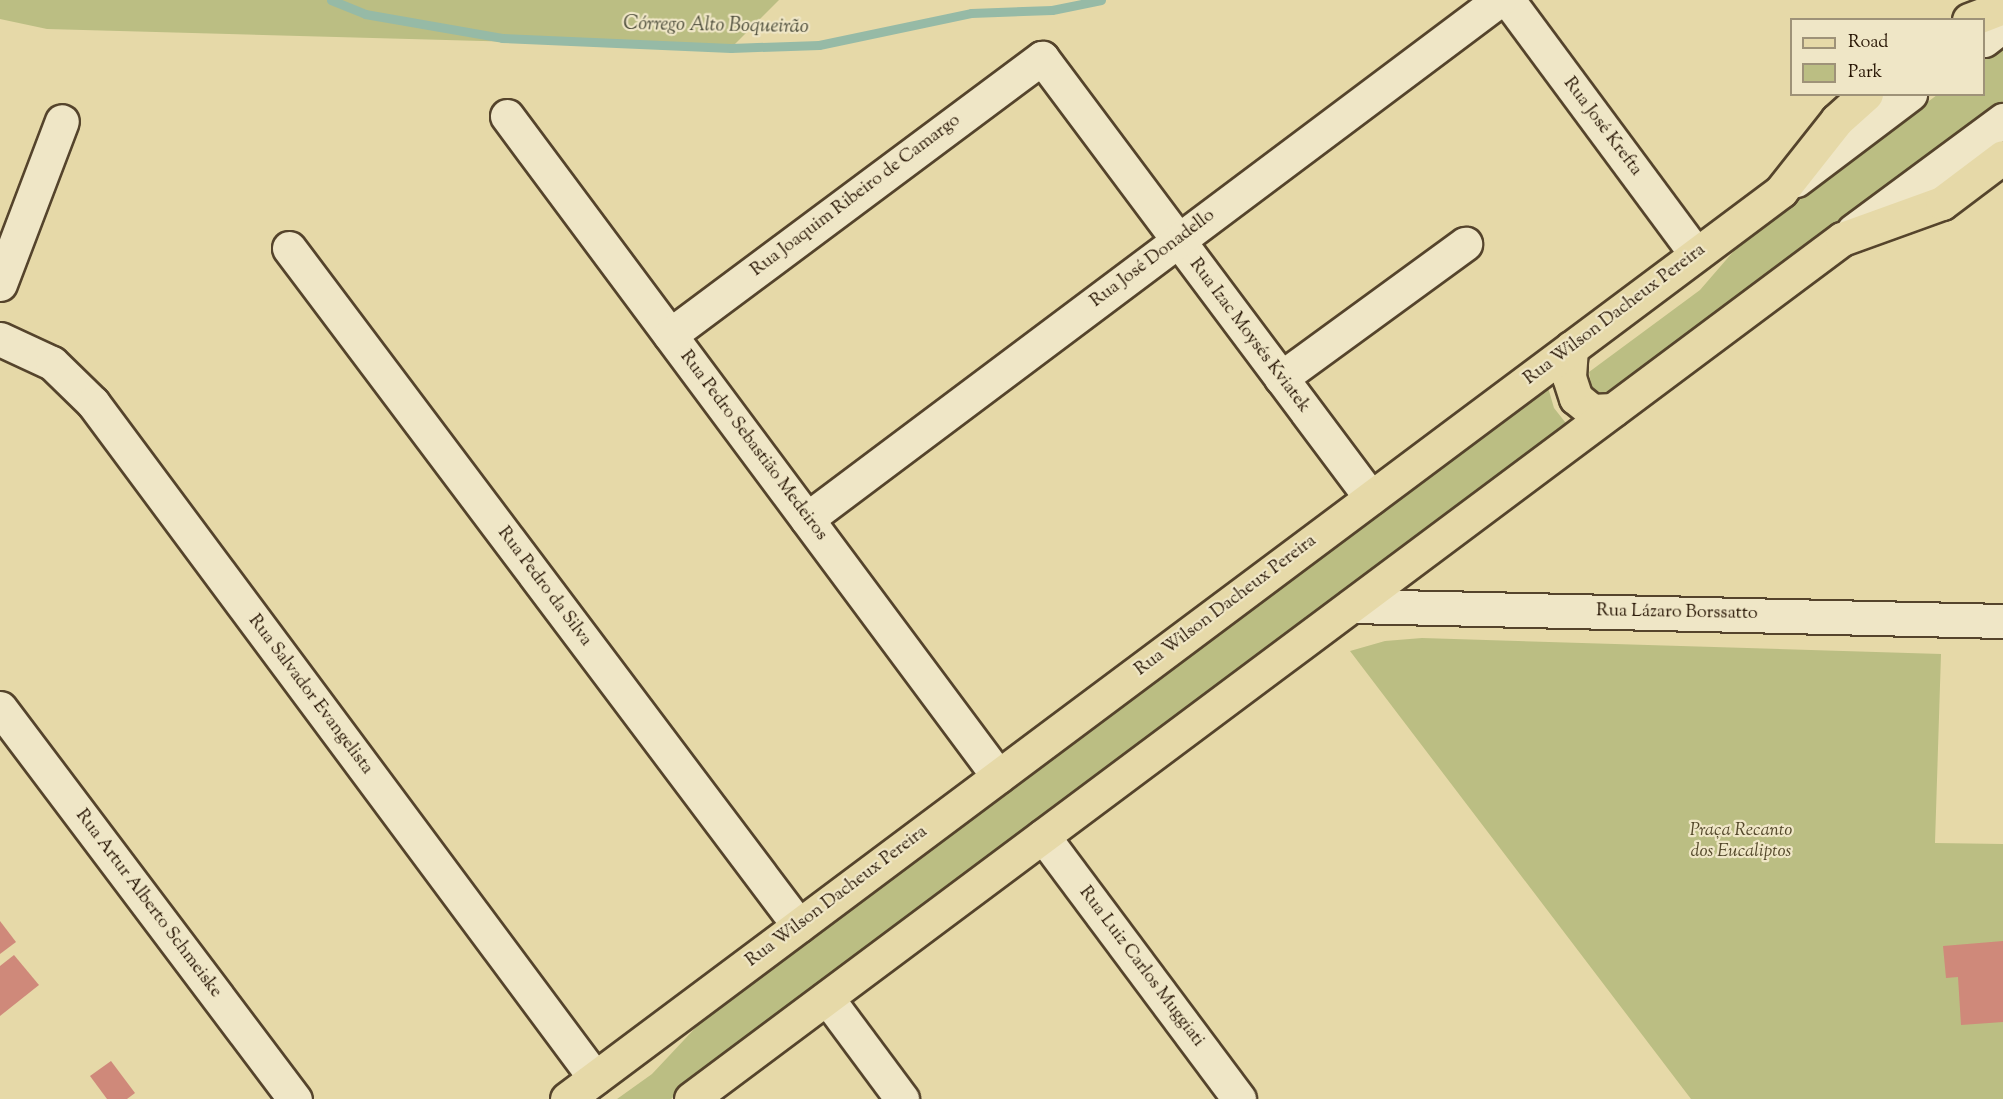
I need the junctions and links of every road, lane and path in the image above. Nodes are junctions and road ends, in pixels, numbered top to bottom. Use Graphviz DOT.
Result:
graph roads {
  1 [pos="1499,0"];
  2 [pos="1508,0"];
  3 [pos="2003,7"];
  4 [pos="1974,18"];
  5 [pos="2003,25"];
  6 [pos="1985,38"];
  7 [pos="1042,58"];
  8 [pos="1864,96"];
  9 [pos="1907,96"];
  10 [pos="507,116"];
  11 [pos="2003,120"];
  12 [pos="62,121"];
  13 [pos="2003,157"];
  14 [pos="1781,191"];
  15 [pos="1842,239"];
  16 [pos="1178,240"];
  17 [pos="1465,244"];
  18 [pos="290,248"];
  19 [pos="1696,254"];
  20 [pos="0,284"];
  21 [pos="670,335"];
  22 [pos="0,339"];
  23 [pos="1571,348"];
  24 [pos="1281,378"];
  25 [pos="1613,411"];
  26 [pos="1371,498"];
  27 [pos="807,519"];
  28 [pos="1352,606"];
  29 [pos="2003,621"];
  30 [pos="0,708"];
  31 [pos="998,776"];
  32 [pos="1043,836"];
  33 [pos="799,926"];
  34 [pos="827,998"];
  35 [pos="595,1078"];
  36 [pos="295,1099"];
  37 [pos="567,1099"];
  38 [pos="691,1099"];
  39 [pos="902,1099"];
  40 [pos="1239,1099"];
  1 -- 16 [label="street, Rua José Donadello"];
  2 -- 19 [label="street, Rua José Krefta"];
  3 -- 4 [label="main road"];
  5 -- 6 [label="street"];
  7 -- 16 [label="street, Rua Izac Moysés Kviatek"];
  7 -- 21 [label="street, Rua Joaquim Ribeiro de Camargo"];
  8 -- 14 [label="main road, Rua Wilson Dacheux Pereira"];
  9 -- 14 [label="street"];
  10 -- 21 [label="street, Rua Pedro Sebastião Medeiros"];
  11 -- 15 [label="street"];
  12 -- 20 [label="street"];
  13 -- 15 [label="main road"];
  14 -- 19 [label="main road, Rua Wilson Dacheux Pereira"];
  15 -- 25 [label="main road"];
  16 -- 24 [label="street, Rua Izac Moysés Kviatek"];
  16 -- 27 [label="street, Rua José Donadello"];
  17 -- 24 [label="street"];
  18 -- 33 [label="street, Rua Pedro da Silva"];
  19 -- 23 [label="main road, Rua Wilson Dacheux Pereira"];
  21 -- 27 [label="street, Rua Pedro Sebastião Medeiros"];
  22 -- 35 [label="street, Rua Salvador Evangelista"];
  23 -- 25 [label="main road"];
  23 -- 26 [label="main road, Rua Wilson Dacheux Pereira"];
  24 -- 26 [label="street, Rua Izac Moysés Kviatek"];
  25 -- 28 [label="main road"];
  26 -- 31 [label="main road, Rua Wilson Dacheux Pereira"];
  27 -- 31 [label="street, Rua Pedro Sebastião Medeiros"];
  28 -- 29 [label="street, Rua Lázaro Borssatto"];
  28 -- 32 [label="main road"];
  30 -- 36 [label="street, Rua Artur Alberto Schmeiske"];
  31 -- 33 [label="main road, Rua Wilson Dacheux Pereira"];
  32 -- 34 [label="main road"];
  32 -- 40 [label="street, Rua Luiz Carlos Muggiati"];
  33 -- 35 [label="main road, Rua Wilson Dacheux Pereira"];
  34 -- 38 [label="main road"];
  34 -- 39 [label="street"];
  35 -- 37 [label="main road, Rua Wilson Dacheux Pereira"];
}
